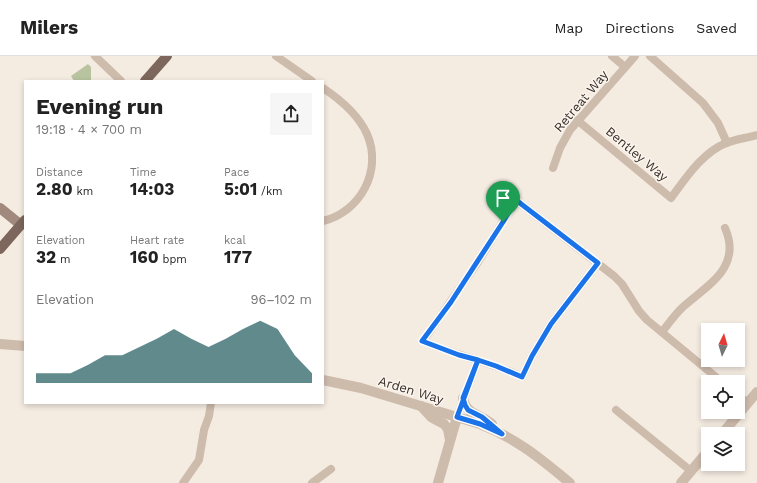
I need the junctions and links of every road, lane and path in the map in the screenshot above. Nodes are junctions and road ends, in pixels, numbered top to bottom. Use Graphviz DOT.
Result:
graph roads {
  1 [pos="95,56"];
  2 [pos="167,56"];
  3 [pos="276,56"];
  4 [pos="612,56"];
  5 [pos="635,56"];
  6 [pos="650,56"];
  7 [pos="625,67"];
  8 [pos="120,80"];
  9 [pos="146,80"];
  10 [pos="311,80"];
  11 [pos="324,89"];
  12 [pos="577,120"];
  13 [pos="757,135"];
  14 [pos="727,143"];
  15 [pos="554,168"];
  16 [pos="0,208"];
  17 [pos="324,221"];
  18 [pos="23,222"];
  19 [pos="725,228"];
  20 [pos="0,249"];
  21 [pos="598,263"];
  22 [pos="662,332"];
  23 [pos="0,344"];
  24 [pos="24,346"];
  25 [pos="478,360"];
  26 [pos="714,375"];
  27 [pos="324,380"];
  28 [pos="757,392"];
  29 [pos="463,398"];
  30 [pos="745,401"];
  31 [pos="748,403"];
  32 [pos="211,404"];
  33 [pos="421,406"];
  34 [pos="616,410"];
  35 [pos="457,417"];
  36 [pos="728,427"];
  37 [pos="502,434"];
  38 [pos="450,442"];
  39 [pos="701,460"];
  40 [pos="330,469"];
  41 [pos="692,471"];
  42 [pos="183,483"];
  43 [pos="312,483"];
  44 [pos="438,483"];
  45 [pos="570,483"];
  46 [pos="681,483"];
  1 -- 8 [label="street"];
  2 -- 9 [label="main road"];
  3 -- 10 [label="street"];
  4 -- 7 [label="street, Retreat Way"];
  5 -- 7 [label="street"];
  6 -- 14 [label="street"];
  7 -- 12 [label="street, Retreat Way"];
  11 -- 17 [label="street"];
  12 -- 14 [label="street, Bentley Way"];
  12 -- 15 [label="street, Retreat Way"];
  13 -- 14 [label="street, Bentley Way"];
  16 -- 18 [label="main road"];
  18 -- 20 [label="main road"];
  19 -- 22 [label="street"];
  21 -- 22 [label="street"];
  21 -- 25 [label="street"];
  21 -- 25 [label="street"];
  22 -- 26 [label="street"];
  23 -- 24 [label="street"];
  25 -- 29 [label="street"];
  27 -- 33 [label="street, Arden Way"];
  28 -- 31 [label="street"];
  29 -- 35 [label="street"];
  29 -- 37 [label="street"];
  30 -- 31 [label="street"];
  31 -- 36 [label="street"];
  32 -- 42 [label="street"];
  33 -- 35 [label="street, Arden Way"];
  33 -- 38 [label="street"];
  34 -- 41 [label="street"];
  35 -- 37 [label="street, Arden Way"];
  35 -- 38 [label="street"];
  37 -- 45 [label="street, Arden Way"];
  38 -- 44 [label="street"];
  39 -- 41 [label="street"];
  40 -- 43 [label="street"];
  41 -- 46 [label="street"];
}
